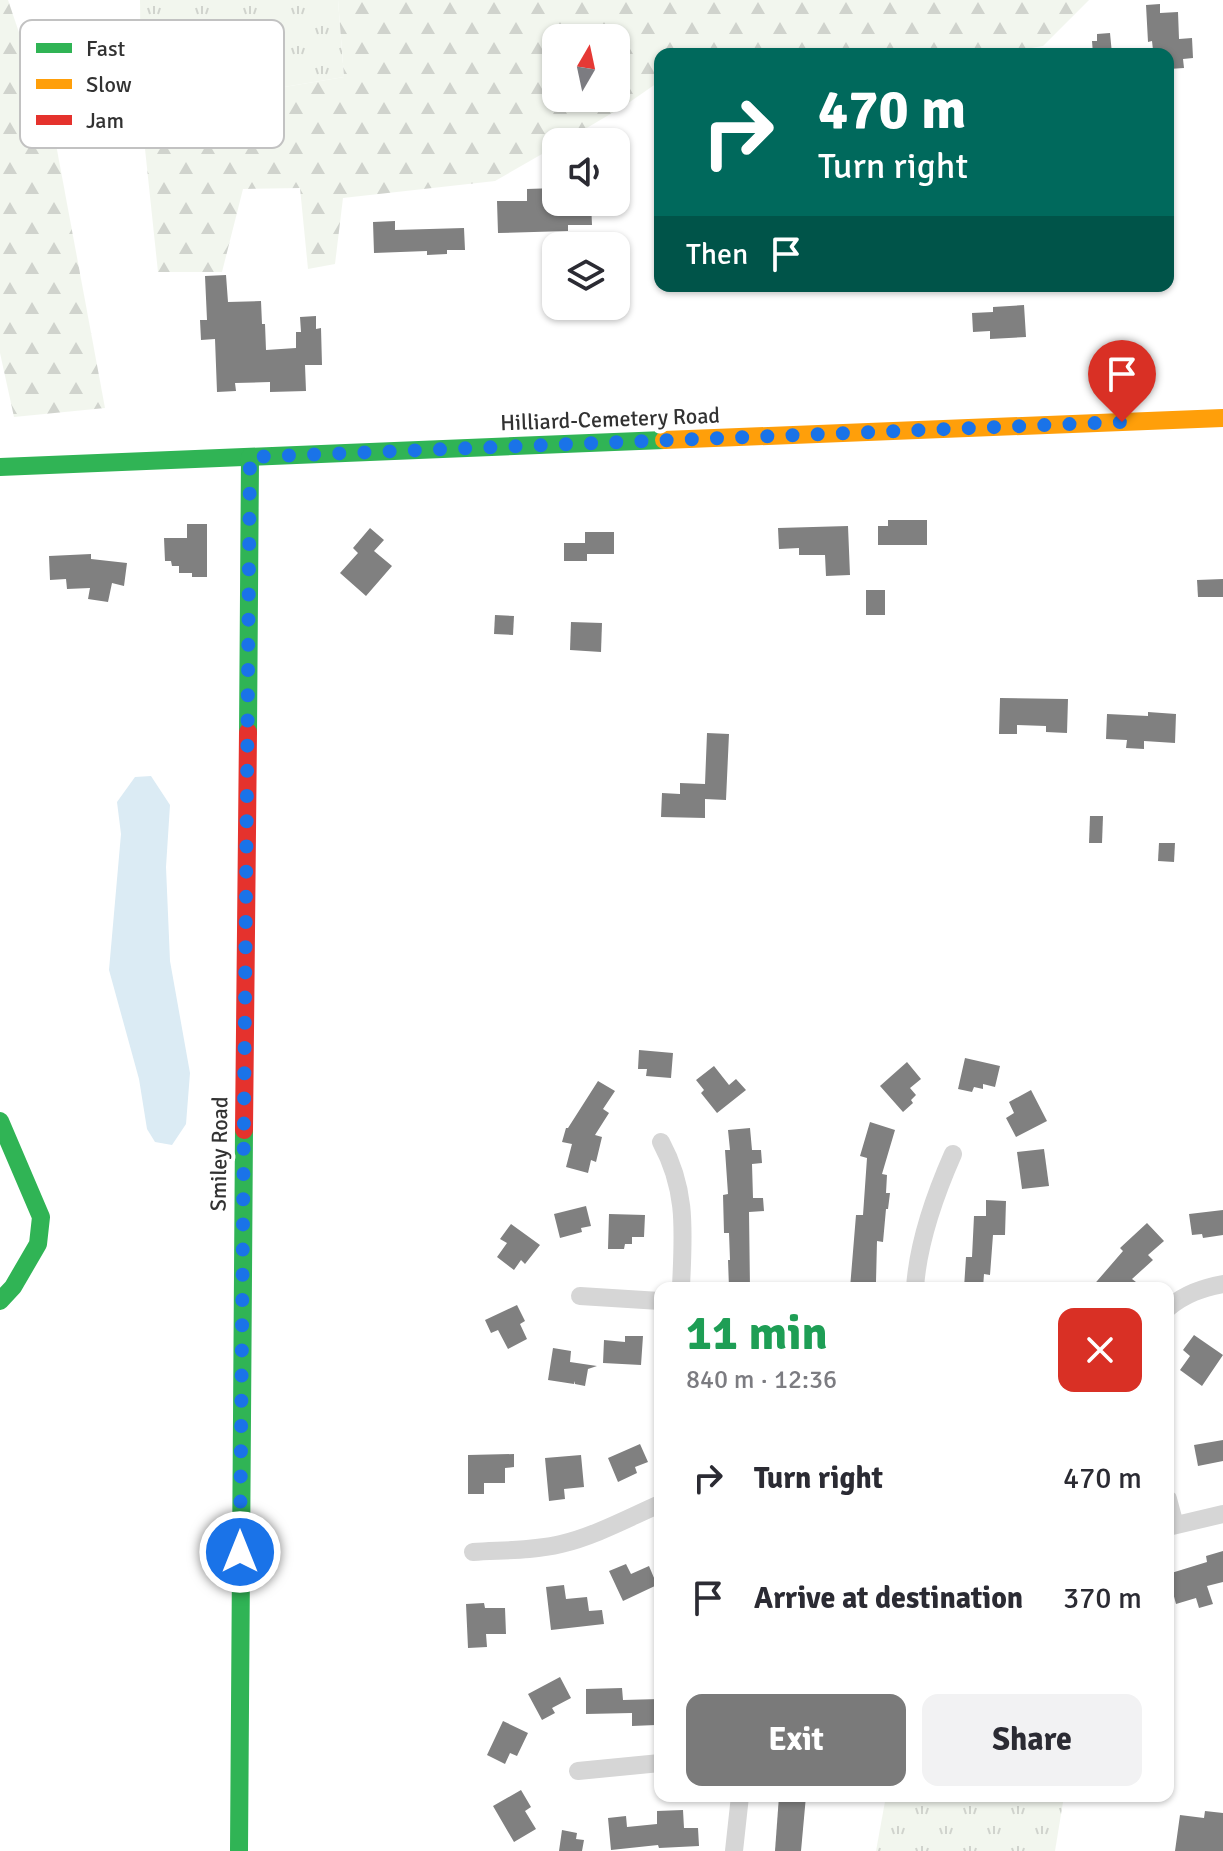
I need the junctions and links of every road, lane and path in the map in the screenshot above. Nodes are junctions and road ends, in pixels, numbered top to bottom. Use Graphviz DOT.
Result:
graph roads {
  1 [pos="1223,418"];
  2 [pos="250,457"];
  3 [pos="0,467"];
  4 [pos="0,1121"];
  5 [pos="661,1142"];
  6 [pos="953,1154"];
  7 [pos="681,1282"];
  8 [pos="916,1282"];
  9 [pos="1223,1284"];
  10 [pos="580,1296"];
  11 [pos="0,1301"];
  12 [pos="654,1301"];
  13 [pos="1174,1303"];
  14 [pos="654,1507"];
  15 [pos="1223,1514"];
  16 [pos="1174,1526"];
  17 [pos="473,1552"];
  18 [pos="654,1764"];
  19 [pos="578,1771"];
  20 [pos="739,1802"];
  21 [pos="239,1851"];
  22 [pos="734,1851"];
  1 -- 2 [label="street, Hilliard-Cemetery Road"];
  2 -- 3 [label="street, Hilliard-Cemetery Road"];
  2 -- 21 [label="street, Smiley Road"];
  4 -- 11 [label="street"];
  5 -- 7 [label="street"];
  6 -- 8 [label="street"];
  9 -- 13 [label="street"];
  10 -- 12 [label="street"];
  14 -- 17 [label="street"];
  15 -- 16 [label="street"];
  18 -- 19 [label="street"];
  20 -- 22 [label="street"];
}
